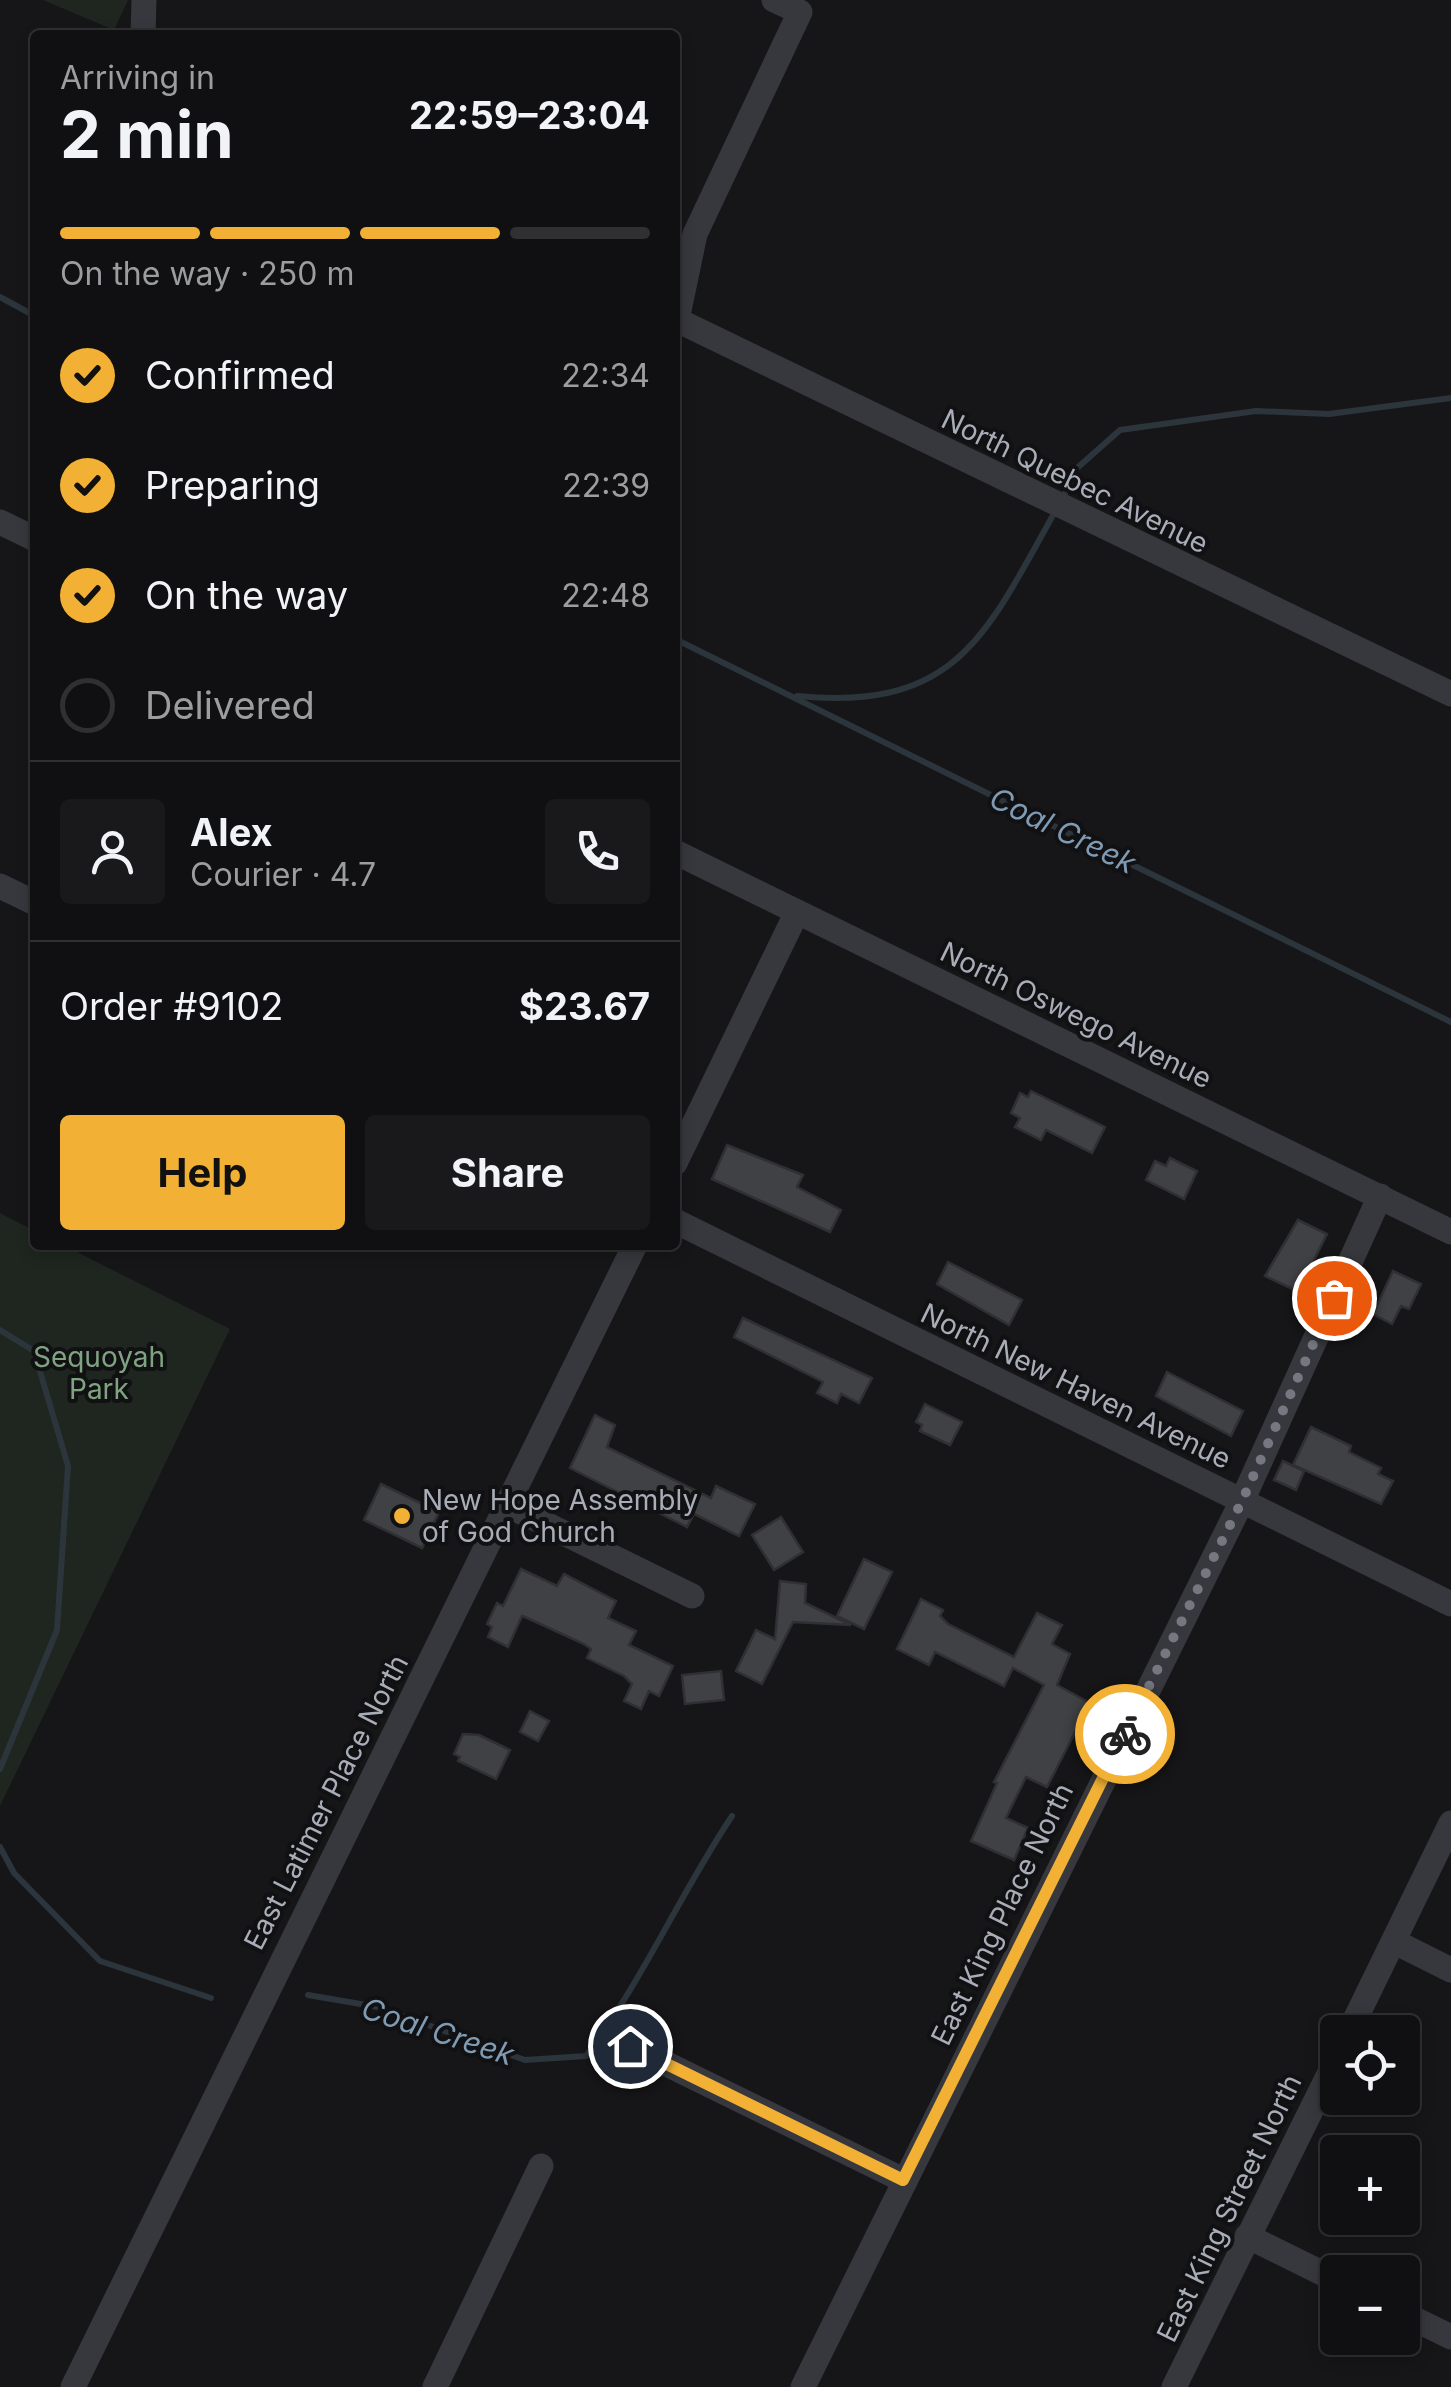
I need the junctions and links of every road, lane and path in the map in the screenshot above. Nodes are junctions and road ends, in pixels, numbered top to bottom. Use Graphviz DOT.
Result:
graph roads {
  1 [pos="144,0"];
  2 [pos="774,0"];
  3 [pos="142,30"];
  4 [pos="680,301"];
  5 [pos="680,321"];
  6 [pos="0,522"];
  7 [pos="30,537"];
  8 [pos="1451,694"];
  9 [pos="680,854"];
  10 [pos="0,886"];
  11 [pos="30,901"];
  12 [pos="797,912"];
  13 [pos="680,1154"];
  14 [pos="1380,1196"];
  15 [pos="680,1223"];
  16 [pos="1451,1232"];
  17 [pos="633,1250"];
  18 [pos="1242,1501"];
  19 [pos="508,1506"];
  20 [pos="692,1596"];
  21 [pos="1451,1604"];
  22 [pos="1451,1823"];
  23 [pos="1395,1942"];
  24 [pos="1451,1970"];
  25 [pos="1358,2015"];
  26 [pos="630,2046"];
  27 [pos="1320,2092"];
  28 [pos="541,2166"];
  29 [pos="903,2180"];
  30 [pos="1247,2236"];
  31 [pos="1320,2272"];
  32 [pos="1420,2322"];
  33 [pos="1451,2337"];
  34 [pos="73,2387"];
  35 [pos="435,2387"];
  36 [pos="803,2387"];
  37 [pos="1174,2387"];
  1 -- 3 [label="street"];
  2 -- 4 [label="street"];
  5 -- 8 [label="street, North Quebec Avenue"];
  6 -- 7 [label="street"];
  9 -- 12 [label="street, North Oswego Avenue"];
  10 -- 11 [label="street"];
  12 -- 13 [label="street"];
  12 -- 14 [label="street, North Oswego Avenue"];
  14 -- 16 [label="street, North Oswego Avenue"];
  14 -- 18 [label="street, East King Place North"];
  15 -- 18 [label="street, North New Haven Avenue"];
  17 -- 19 [label="street, East Latimer Place North"];
  18 -- 21 [label="street, North New Haven Avenue"];
  18 -- 29 [label="street, East King Place North"];
  19 -- 20 [label="street"];
  19 -- 34 [label="street, East Latimer Place North"];
  22 -- 23 [label="street"];
  23 -- 24 [label="street"];
  23 -- 25 [label="street"];
  26 -- 29 [label="street"];
  27 -- 30 [label="street, East King Street North"];
  28 -- 35 [label="street"];
  29 -- 36 [label="street, East King Place North"];
  30 -- 31 [label="street"];
  30 -- 37 [label="street, East King Street North"];
  32 -- 33 [label="street"];
}
